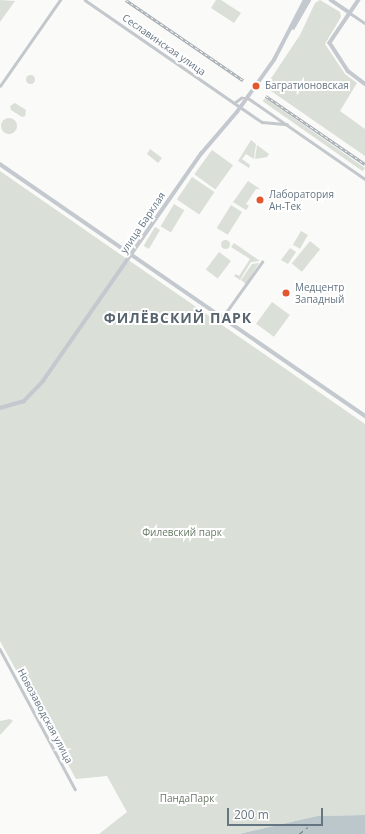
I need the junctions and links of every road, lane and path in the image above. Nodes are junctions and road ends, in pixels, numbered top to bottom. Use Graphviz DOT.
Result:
graph roads {
  1 [pos="60,0"];
  2 [pos="86,0"];
  3 [pos="305,0"];
  4 [pos="309,0"];
  5 [pos="331,0"];
  6 [pos="359,0"];
  7 [pos="350,13"];
  8 [pos="365,23"];
  9 [pos="290,32"];
  10 [pos="365,84"];
  11 [pos="0,86"];
  12 [pos="248,98"];
  13 [pos="234,103"];
  14 [pos="241,108"];
  15 [pos="287,124"];
  16 [pos="0,164"];
  17 [pos="365,178"];
  18 [pos="132,254"];
  19 [pos="262,262"];
  20 [pos="222,318"];
  21 [pos="0,408"];
  22 [pos="365,416"];
  23 [pos="0,650"];
  24 [pos="75,789"];
  1 -- 11 [label="street"];
  2 -- 13 [label="street, Сеславинская улица"];
  3 -- 9 [label="main road, улица Барклая"];
  4 -- 9 [label="main road, улица Барклая"];
  5 -- 7 [label="main road"];
  6 -- 7 [label="main road"];
  7 -- 8 [label="street"];
  7 -- 10 [label="main road"];
  9 -- 12 [label="main road, улица Барклая"];
  12 -- 13 [label="street"];
  12 -- 14 [label="main road, улица Барклая"];
  12 -- 15 [label="street"];
  13 -- 14 [label="street, Сеславинская улица"];
  14 -- 15 [label="street, Сеславинская улица"];
  14 -- 18 [label="main road, улица Барклая"];
  15 -- 17 [label="street"];
  16 -- 18 [label="main road"];
  18 -- 20 [label="main road"];
  18 -- 21 [label="main road, улица Барклая"];
  19 -- 20 [label="street"];
  20 -- 22 [label="main road"];
  23 -- 24 [label="street, Новозаводская улица"];
}
